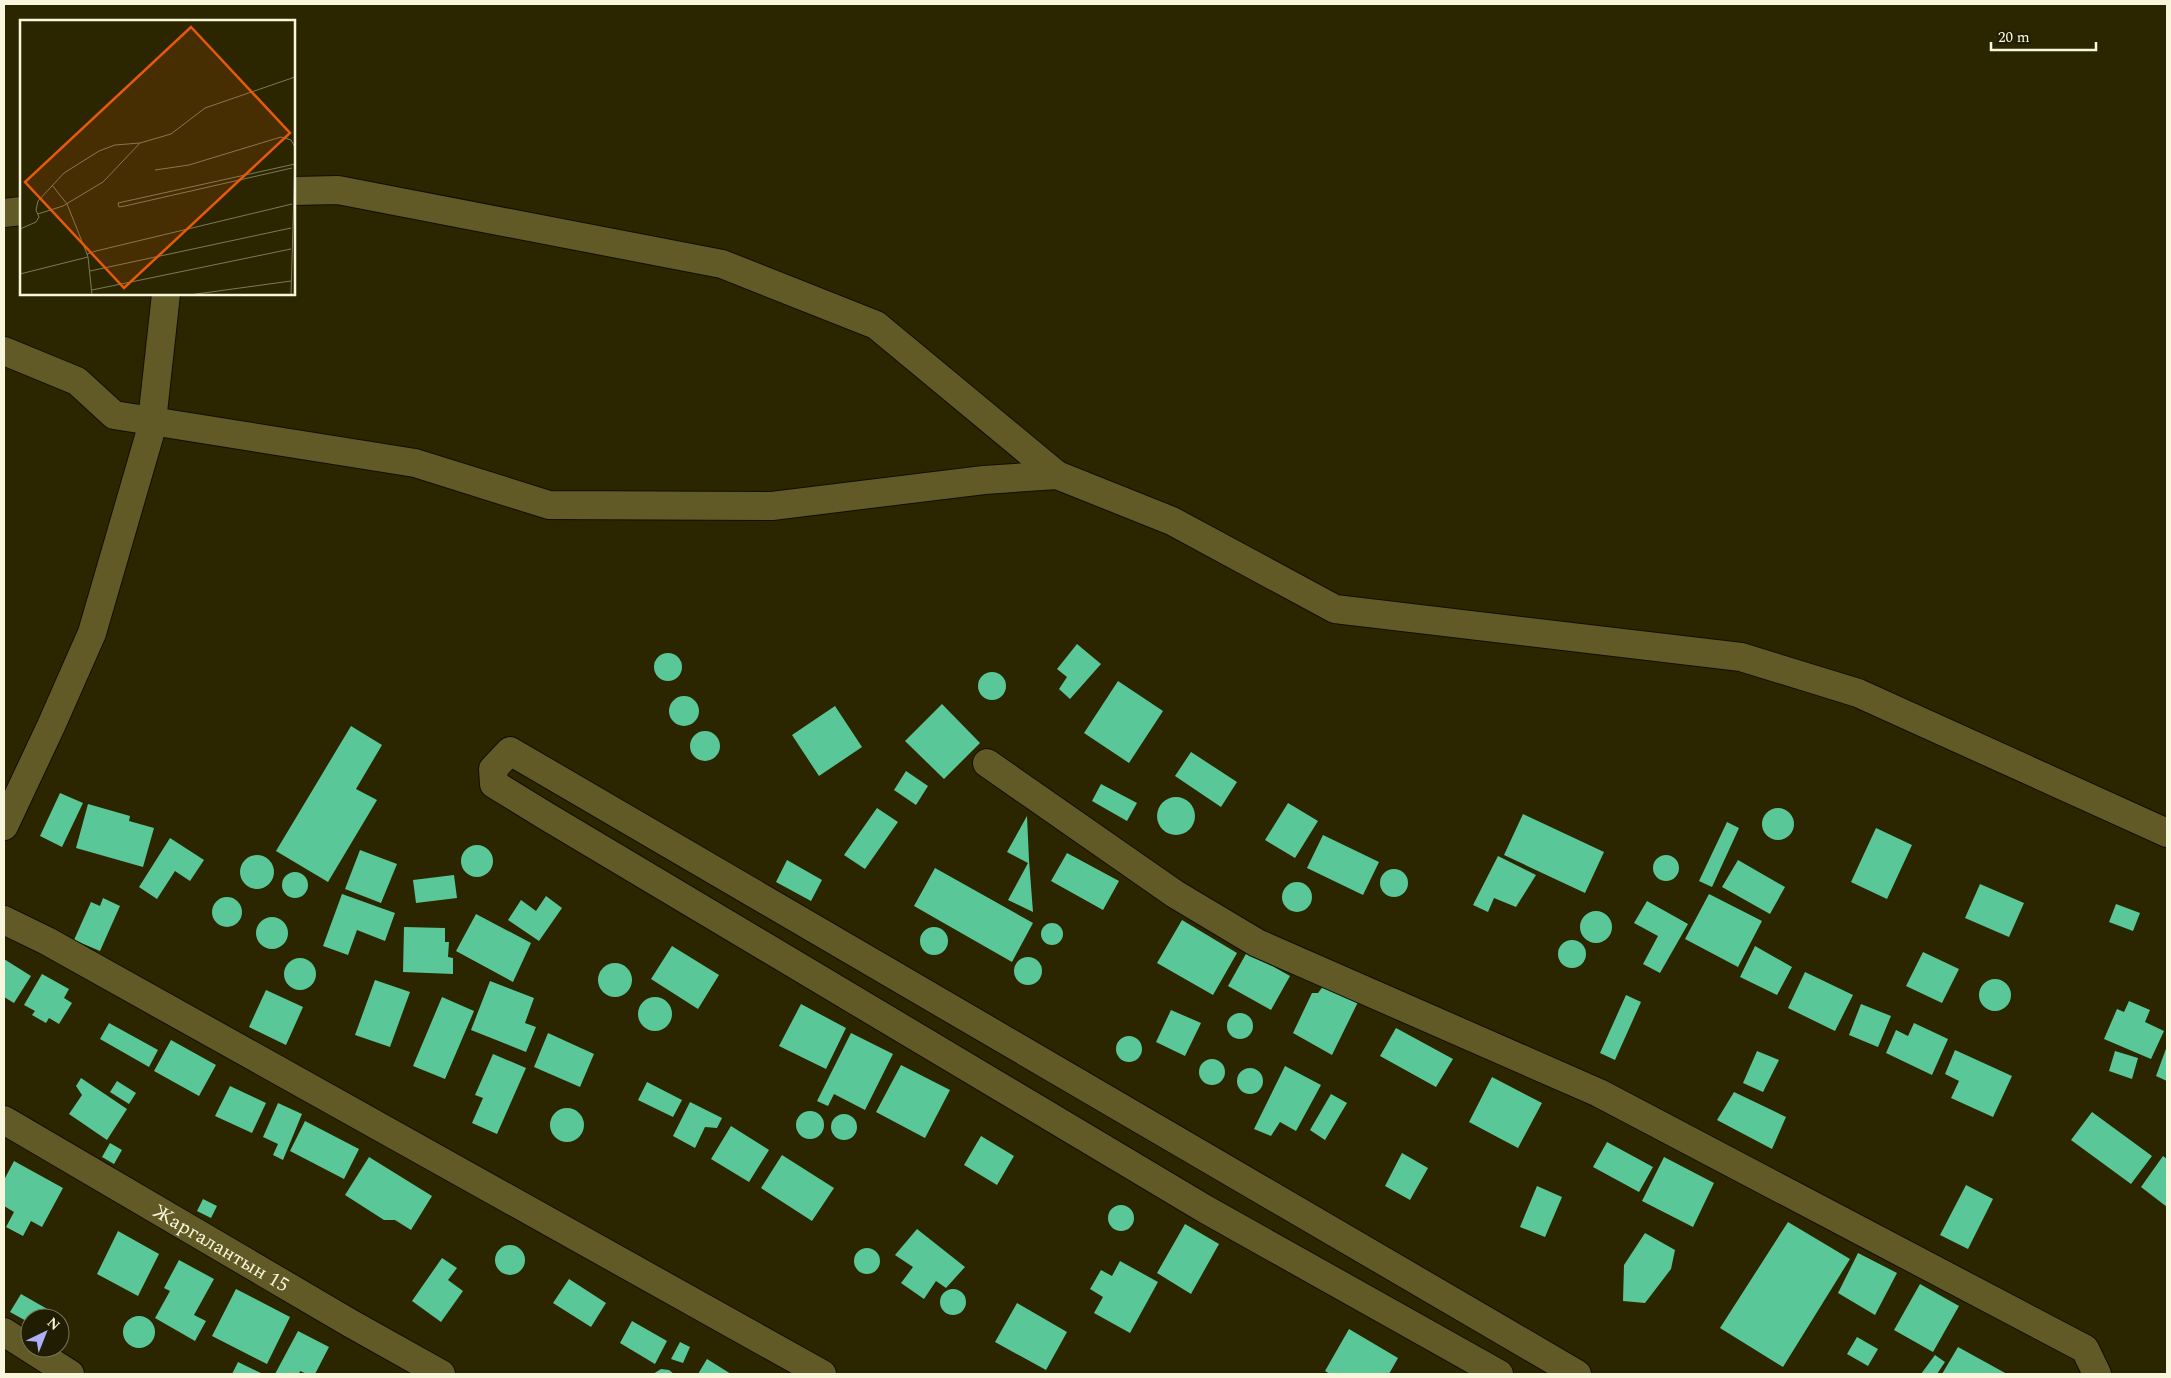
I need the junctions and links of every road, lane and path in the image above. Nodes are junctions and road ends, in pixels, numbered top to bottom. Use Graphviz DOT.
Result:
graph roads {
  1 [pos="295,191"];
  2 [pos="20,211"];
  3 [pos="4,213"];
  4 [pos="166,295"];
  5 [pos="4,351"];
  6 [pos="152,422"];
  7 [pos="1057,475"];
  8 [pos="988,763"];
  9 [pos="4,826"];
  10 [pos="2167,833"];
  11 [pos="4,920"];
  12 [pos="4,1120"];
  13 [pos="1228,1171"];
  14 [pos="1205,1209"];
  15 [pos="4,1332"];
  16 [pos="1511,1336"];
  17 [pos="1495,1372"];
  18 [pos="70,1374"];
  19 [pos="441,1374"];
  20 [pos="822,1374"];
  21 [pos="1577,1374"];
  22 [pos="2098,1374"];
  1 -- 7 [label="street"];
  2 -- 3 [label="street"];
  4 -- 6 [label="street"];
  5 -- 6 [label="street"];
  6 -- 7 [label="street"];
  6 -- 9 [label="street"];
  7 -- 10 [label="street"];
  8 -- 22 [label="street"];
  11 -- 20 [label="street"];
  12 -- 19 [label="street, Жаргалантын 15"];
  13 -- 14 [label="street"];
  13 -- 14 [label="street"];
  13 -- 16 [label="street"];
  14 -- 17 [label="street"];
  15 -- 18 [label="street"];
  16 -- 17 [label="street"];
  16 -- 21 [label="street"];
}
